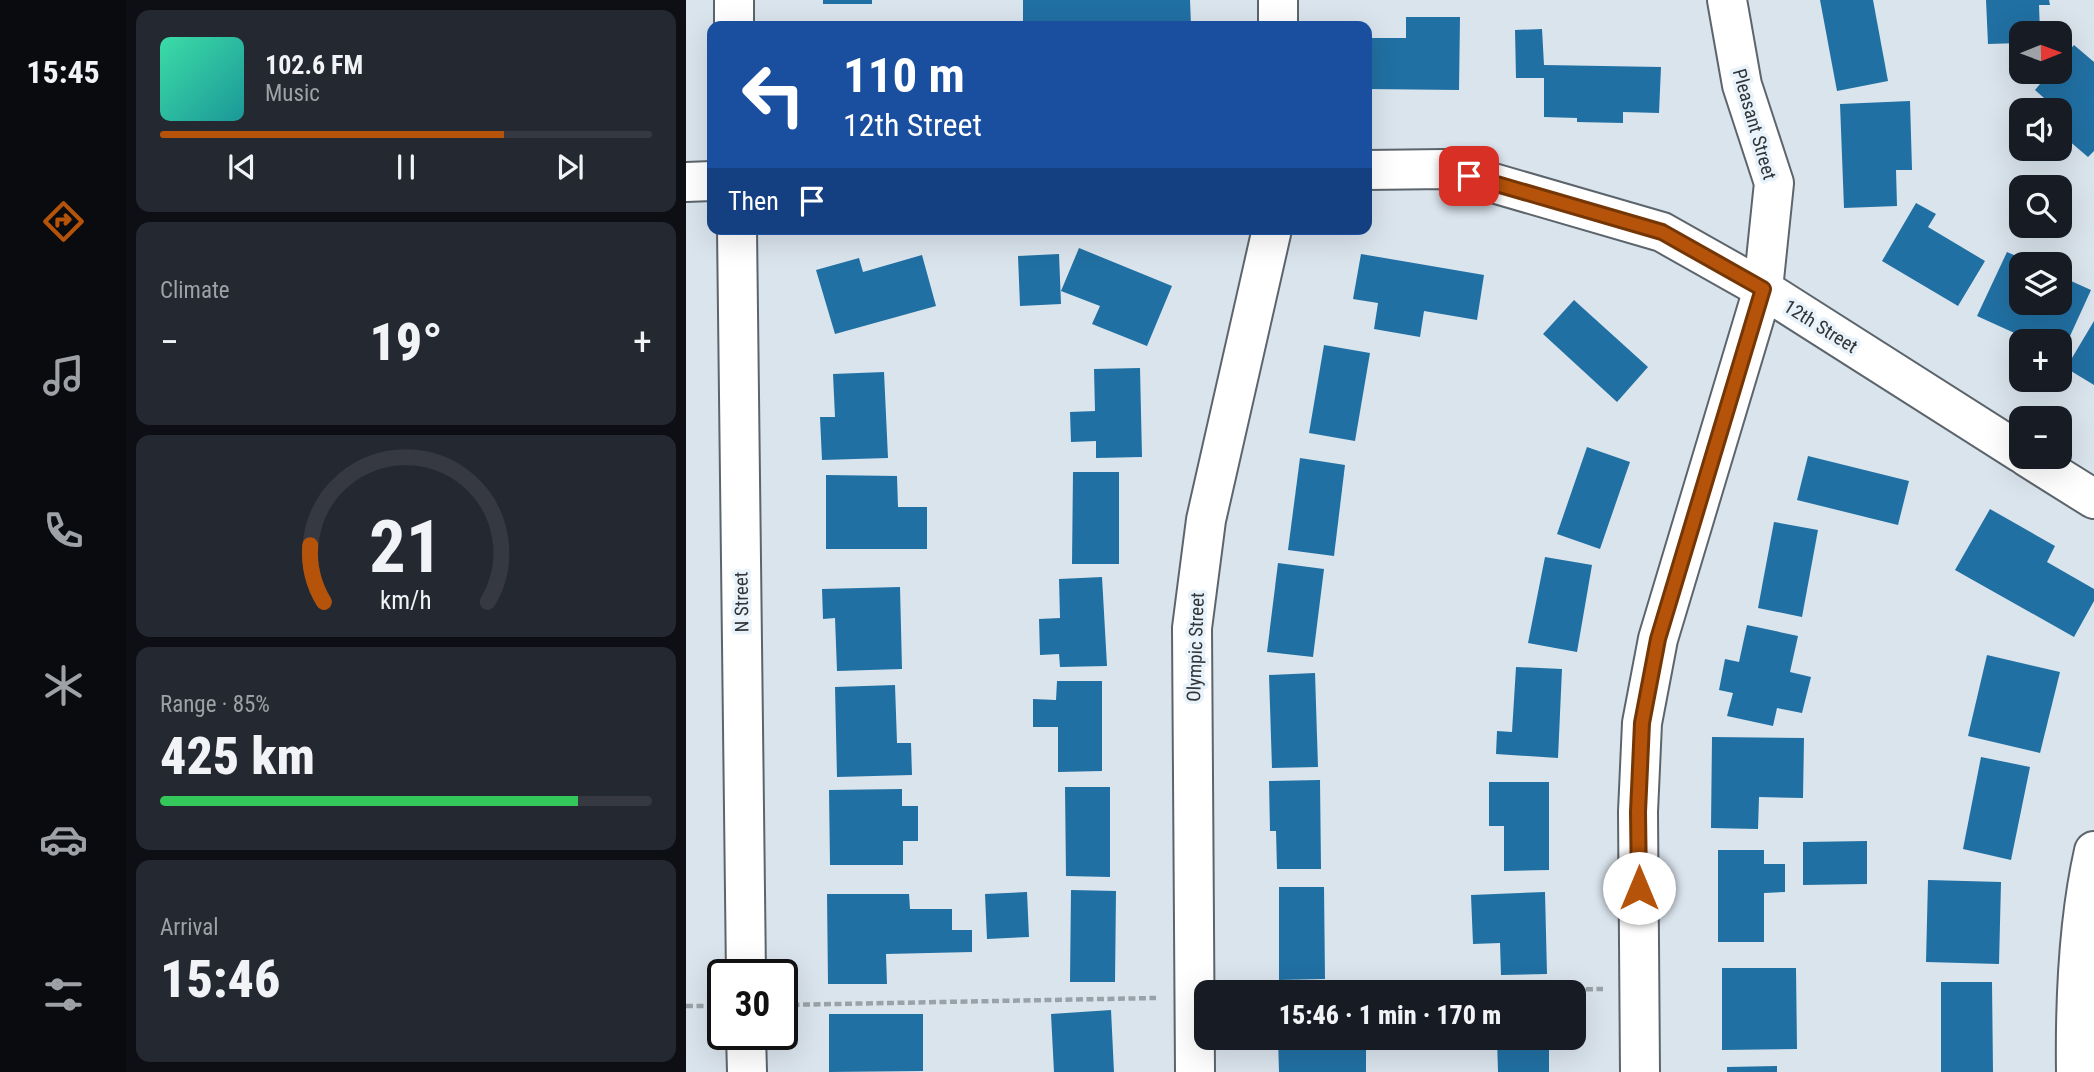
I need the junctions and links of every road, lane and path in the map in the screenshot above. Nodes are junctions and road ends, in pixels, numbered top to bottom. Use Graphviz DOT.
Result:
graph roads {
  1 [pos="734,0"];
  2 [pos="1278,0"];
  3 [pos="1727,0"];
  4 [pos="734,21"];
  5 [pos="1278,21"];
  6 [pos="1372,170"];
  7 [pos="707,181"];
  8 [pos="686,182"];
  9 [pos="737,235"];
  10 [pos="1271,235"];
  11 [pos="1763,289"];
  12 [pos="2009,445"];
  13 [pos="2046,469"];
  14 [pos="2094,499"];
  15 [pos="2094,851"];
  16 [pos="746,959"];
  17 [pos="1639,989"];
  18 [pos="1586,990"];
  19 [pos="1194,997"];
  20 [pos="798,1005"];
  21 [pos="686,1006"];
  22 [pos="707,1006"];
  23 [pos="746,1050"];
  24 [pos="1195,1050"];
  25 [pos="747,1072"];
  26 [pos="1195,1072"];
  27 [pos="1640,1072"];
  28 [pos="2076,1072"];
  1 -- 4 [label="street"];
  2 -- 5 [label="street"];
  3 -- 11 [label="street, Pleasant Street"];
  6 -- 11 [label="street, 12th Street"];
  7 -- 8 [label="street"];
  9 -- 16 [label="street, N Street"];
  10 -- 19 [label="street, Olympic Street"];
  11 -- 12 [label="street, 12th Street"];
  11 -- 17 [label="street, Pleasant Street"];
  13 -- 14 [label="street"];
  15 -- 28 [label="street"];
  17 -- 18 [label="path"];
  17 -- 27 [label="street, Pleasant Street"];
  19 -- 20 [label="path"];
  21 -- 22 [label="path"];
  23 -- 25 [label="street"];
  24 -- 26 [label="street, Olympic Street"];
}
